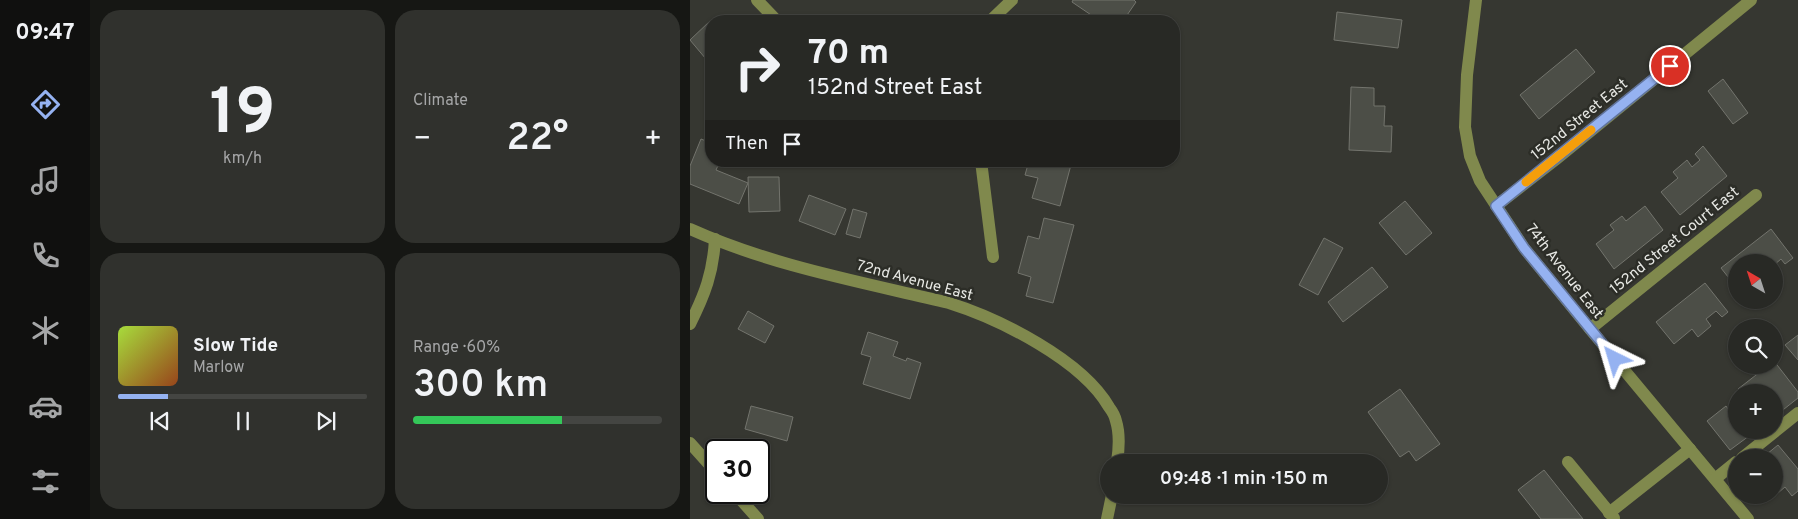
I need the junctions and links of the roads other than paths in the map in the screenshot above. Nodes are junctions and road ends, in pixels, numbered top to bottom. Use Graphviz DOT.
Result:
graph roads {
  1 [pos="757,0"];
  2 [pos="1012,0"];
  3 [pos="1476,0"];
  4 [pos="1751,0"];
  5 [pos="771,15"];
  6 [pos="996,15"];
  7 [pos="982,167"];
  8 [pos="1756,195"];
  9 [pos="1496,206"];
  10 [pos="690,229"];
  11 [pos="715,244"];
  12 [pos="993,257"];
  13 [pos="690,324"];
  14 [pos="1590,329"];
  15 [pos="1798,413"];
  16 [pos="690,443"];
  17 [pos="1690,449"];
  18 [pos="1753,449"];
  19 [pos="1117,454"];
  20 [pos="705,460"];
  21 [pos="1568,462"];
  22 [pos="1728,468"];
  23 [pos="1715,479"];
  24 [pos="745,504"];
  25 [pos="1110,504"];
  26 [pos="1612,516"];
  27 [pos="758,519"];
  28 [pos="1107,519"];
  29 [pos="1748,519"];
  1 -- 5 [label="street"];
  2 -- 6 [label="street"];
  3 -- 9 [label="street, 74th Avenue East"];
  4 -- 9 [label="street, 152nd Street East"];
  7 -- 12 [label="street"];
  8 -- 14 [label="street, 152nd Street Court East"];
  9 -- 14 [label="street, 74th Avenue East"];
  10 -- 11 [label="street, 72nd Avenue East"];
  11 -- 13 [label="street"];
  11 -- 19 [label="street, 72nd Avenue East"];
  14 -- 17 [label="street, 74th Avenue East"];
  15 -- 18 [label="street"];
  16 -- 20 [label="street"];
  17 -- 23 [label="street, 74th Avenue East"];
  17 -- 26 [label="street"];
  21 -- 26 [label="street"];
  22 -- 23 [label="street"];
  23 -- 29 [label="street, 74th Avenue East"];
  24 -- 27 [label="street"];
  25 -- 28 [label="street"];
}
